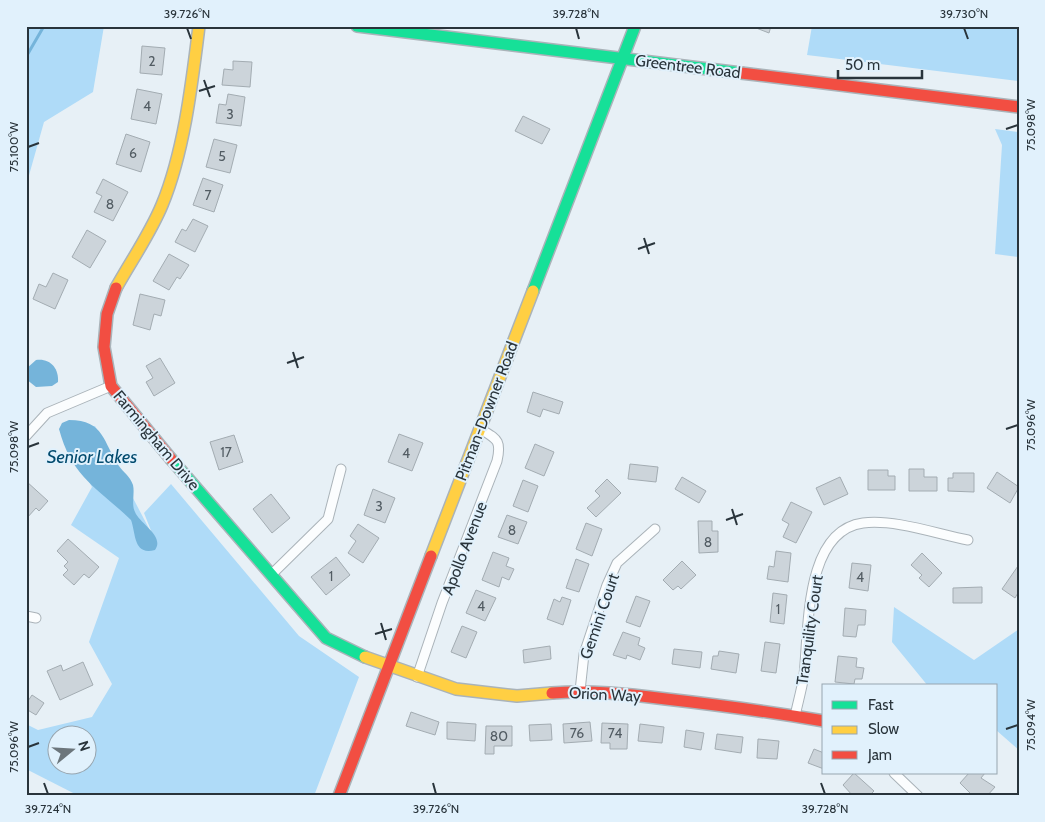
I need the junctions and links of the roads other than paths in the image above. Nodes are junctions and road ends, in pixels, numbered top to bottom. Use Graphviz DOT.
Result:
graph roads {
  1 [pos="199,26"];
  2 [pos="357,26"];
  3 [pos="635,26"];
  4 [pos="624,58"];
  5 [pos="1019,107"];
  6 [pos="111,386"];
  7 [pos="479,428"];
  8 [pos="26,436"];
  9 [pos="341,469"];
  10 [pos="655,528"];
  11 [pos="968,540"];
  12 [pos="272,574"];
  13 [pos="26,616"];
  14 [pos="36,618"];
  15 [pos="389,667"];
  16 [pos="417,677"];
  17 [pos="580,691"];
  18 [pos="795,716"];
  19 [pos="822,721"];
  20 [pos="895,774"];
  21 [pos="339,796"];
  22 [pos="918,796"];
  1 -- 6 [label="street, Farmingham Drive"];
  2 -- 4 [label="street, Greentree Road"];
  3 -- 4 [label="street, Pitman-Downer Road"];
  4 -- 5 [label="street, Greentree Road"];
  4 -- 7 [label="street, Pitman-Downer Road"];
  6 -- 8 [label="street"];
  6 -- 12 [label="street, Farmingham Drive"];
  7 -- 15 [label="street, Pitman-Downer Road"];
  7 -- 16 [label="street, Apollo Avenue"];
  9 -- 12 [label="street"];
  10 -- 17 [label="street, Gemini Court"];
  11 -- 18 [label="street, Tranquility Court"];
  12 -- 15 [label="street, Farmingham Drive"];
  13 -- 14 [label="street"];
  15 -- 16 [label="street, Orion Way"];
  15 -- 21 [label="street, Pitman-Downer Road"];
  16 -- 17 [label="street, Orion Way"];
  17 -- 18 [label="street, Orion Way"];
  18 -- 19 [label="street, Orion Way"];
  20 -- 22 [label="street"];
}
